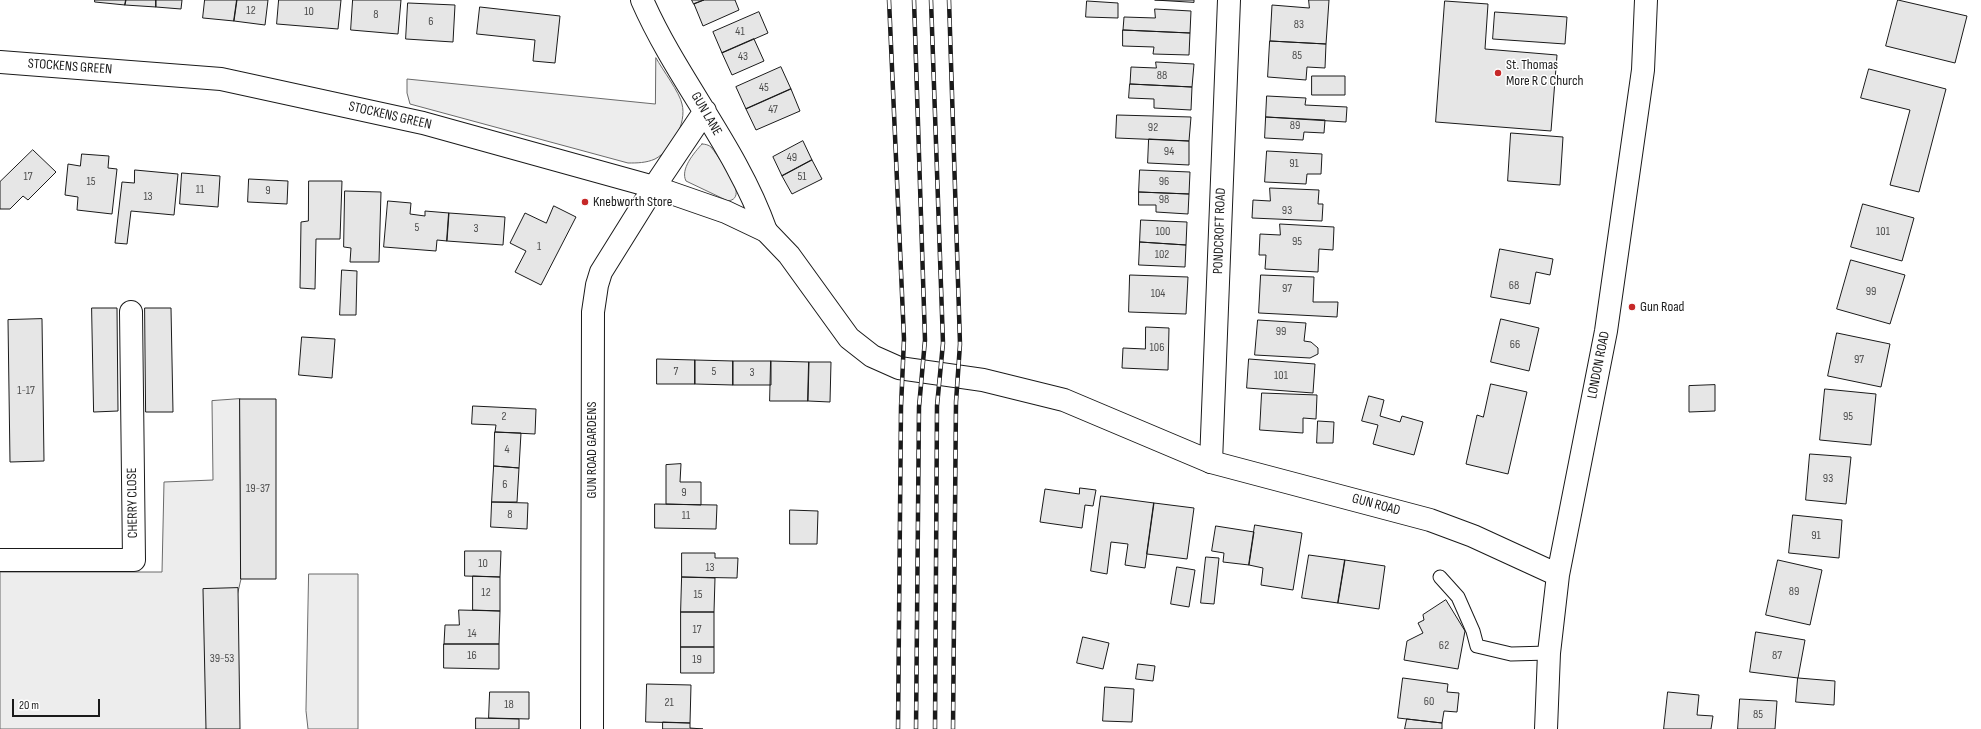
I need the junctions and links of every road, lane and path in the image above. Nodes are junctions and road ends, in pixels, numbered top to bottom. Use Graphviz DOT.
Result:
graph roads {
  1 [pos="642,0"];
  2 [pos="1229,0"];
  3 [pos="1646,0"];
  4 [pos="0,62"];
  5 [pos="705,111"];
  6 [pos="654,188"];
  7 [pos="766,231"];
  8 [pos="131,312"];
  9 [pos="1210,462"];
  10 [pos="0,560"];
  11 [pos="1558,575"];
  12 [pos="1440,577"];
  13 [pos="1549,653"];
  14 [pos="592,729"];
  15 [pos="1546,729"];
  1 -- 5 [label="street, GUN LANE"];
  2 -- 9 [label="street, PONDCROFT ROAD"];
  3 -- 11 [label="street, LONDON ROAD"];
  4 -- 6 [label="street, STOCKENS GREEN"];
  5 -- 6 [label="street, GUN ROAD GARDENS"];
  5 -- 7 [label="street, GUN LANE"];
  6 -- 7 [label="street, STOCKENS GREEN"];
  6 -- 14 [label="street, GUN ROAD GARDENS"];
  7 -- 9 [label="street, GUN ROAD"];
  8 -- 10 [label="street, CHERRY CLOSE"];
  9 -- 11 [label="street, GUN ROAD"];
  11 -- 13 [label="street, LONDON ROAD"];
  12 -- 13 [label="lane"];
  13 -- 15 [label="street, LONDON ROAD"];
}
